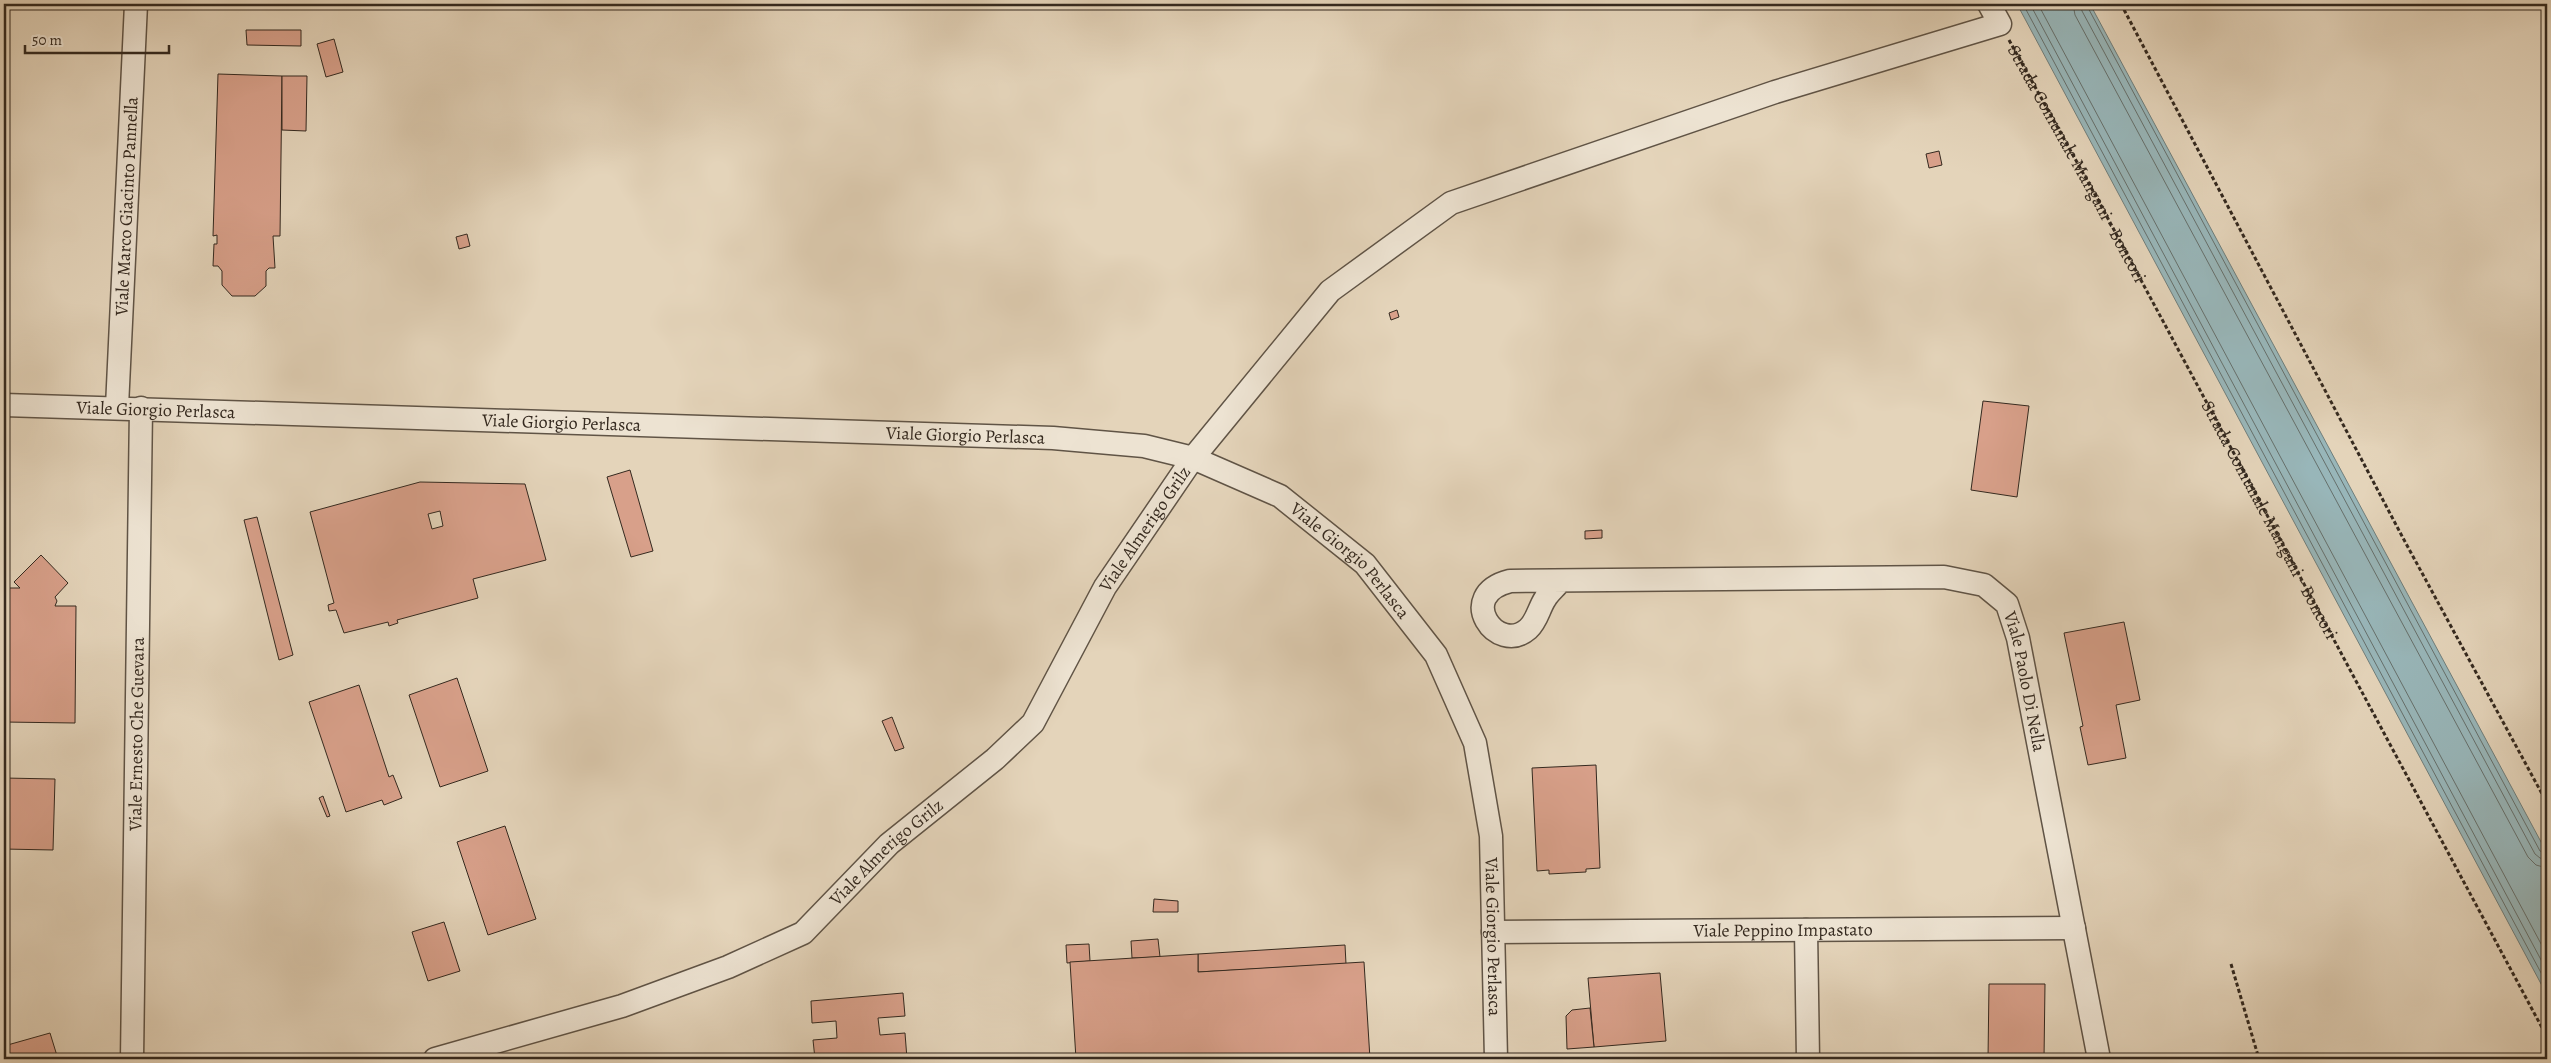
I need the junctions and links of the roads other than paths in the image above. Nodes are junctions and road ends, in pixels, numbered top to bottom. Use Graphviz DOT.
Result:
graph roads {
  1 [pos="136,4"];
  2 [pos="1989,4"];
  3 [pos="2000,24"];
  4 [pos="4,405"];
  5 [pos="117,407"];
  6 [pos="141,408"];
  7 [pos="1192,458"];
  8 [pos="1560,581"];
  9 [pos="2074,928"];
  10 [pos="1806,930"];
  11 [pos="1493,932"];
  12 [pos="132,1059"];
  13 [pos="435,1059"];
  14 [pos="1496,1059"];
  15 [pos="1808,1059"];
  16 [pos="2099,1059"];
  1 -- 5 [label="street, Viale Marco Giacinto Pannella"];
  2 -- 3 [label="street, Strada Comunale Mangani - Boncori"];
  3 -- 7 [label="street, Viale Almerigo Grilz"];
  4 -- 5 [label="street, Viale Giorgio Perlasca"];
  5 -- 6 [label="street, Viale Giorgio Perlasca"];
  6 -- 7 [label="street, Viale Giorgio Perlasca"];
  6 -- 12 [label="street, Viale Ernesto Che Guevara"];
  7 -- 11 [label="street, Viale Giorgio Perlasca"];
  7 -- 13 [label="street, Viale Almerigo Grilz"];
  8 -- 9 [label="street, Viale Paolo Di Nella"];
  9 -- 10 [label="street, Viale Peppino Impastato"];
  9 -- 16 [label="street, Viale Paolo Di Nella"];
  10 -- 11 [label="street, Viale Peppino Impastato"];
  10 -- 15 [label="street"];
  11 -- 14 [label="street, Viale Giorgio Perlasca"];
}
